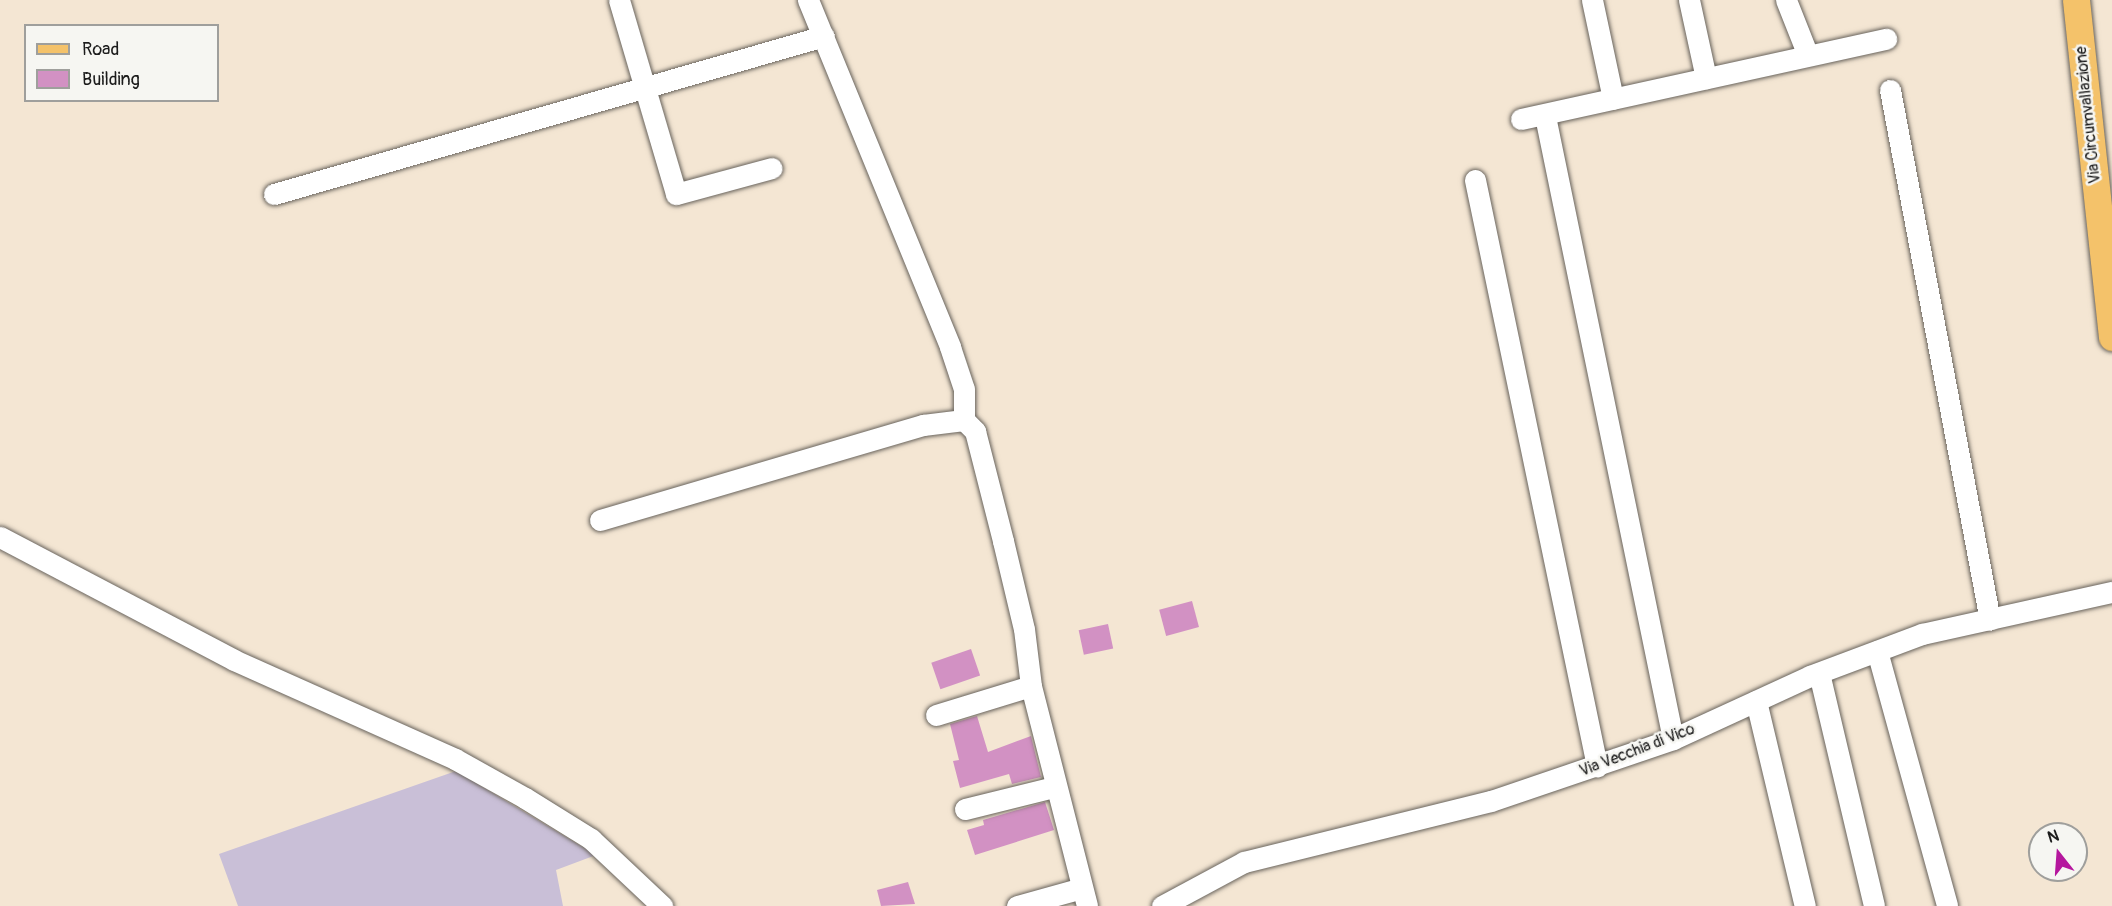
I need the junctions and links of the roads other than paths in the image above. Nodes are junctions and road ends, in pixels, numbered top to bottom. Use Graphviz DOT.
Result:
graph roads {
  1 [pos="619,0"];
  2 [pos="808,0"];
  3 [pos="1592,0"];
  4 [pos="1689,0"];
  5 [pos="1786,0"];
  6 [pos="2076,0"];
  7 [pos="824,36"];
  8 [pos="1886,39"];
  9 [pos="1807,53"];
  10 [pos="1706,78"];
  11 [pos="645,87"];
  12 [pos="1890,90"];
  13 [pos="1613,99"];
  14 [pos="1545,116"];
  15 [pos="1521,119"];
  16 [pos="772,168"];
  17 [pos="1475,180"];
  18 [pos="274,194"];
  19 [pos="2112,337"];
  20 [pos="964,420"];
  21 [pos="600,520"];
  22 [pos="0,537"];
  23 [pos="2112,592"];
  24 [pos="1990,620"];
  25 [pos="1877,651"];
  26 [pos="1819,673"];
  27 [pos="1031,686"];
  28 [pos="1756,701"];
  29 [pos="936,715"];
  30 [pos="1672,739"];
  31 [pos="1597,766"];
  32 [pos="1054,787"];
  33 [pos="965,809"];
  34 [pos="1085,897"];
  35 [pos="662,906"];
  36 [pos="1017,906"];
  37 [pos="1162,906"];
  38 [pos="1805,906"];
  39 [pos="1874,906"];
  40 [pos="1947,906"];
  1 -- 11 [label="street"];
  2 -- 7 [label="street"];
  3 -- 13 [label="street"];
  4 -- 10 [label="street"];
  5 -- 9 [label="street"];
  6 -- 19 [label="main road, Via Circumvallazione"];
  7 -- 11 [label="street"];
  7 -- 20 [label="street"];
  8 -- 9 [label="street"];
  9 -- 10 [label="street"];
  10 -- 13 [label="street"];
  11 -- 16 [label="street"];
  11 -- 18 [label="street"];
  12 -- 24 [label="street"];
  13 -- 14 [label="street"];
  14 -- 15 [label="street"];
  14 -- 30 [label="street"];
  17 -- 31 [label="street"];
  20 -- 21 [label="street"];
  20 -- 27 [label="street"];
  22 -- 35 [label="street"];
  23 -- 24 [label="street, Via Vecchia di Vico"];
  24 -- 25 [label="street, Via Vecchia di Vico"];
  25 -- 26 [label="street, Via Vecchia di Vico"];
  25 -- 40 [label="street"];
  26 -- 28 [label="street, Via Vecchia di Vico"];
  26 -- 39 [label="street"];
  27 -- 29 [label="street"];
  27 -- 32 [label="street"];
  28 -- 30 [label="street, Via Vecchia di Vico"];
  28 -- 38 [label="street"];
  30 -- 31 [label="street, Via Vecchia di Vico"];
  31 -- 37 [label="street, Via Vecchia di Vico"];
  32 -- 33 [label="street"];
  32 -- 34 [label="street"];
  34 -- 36 [label="street"];
}
